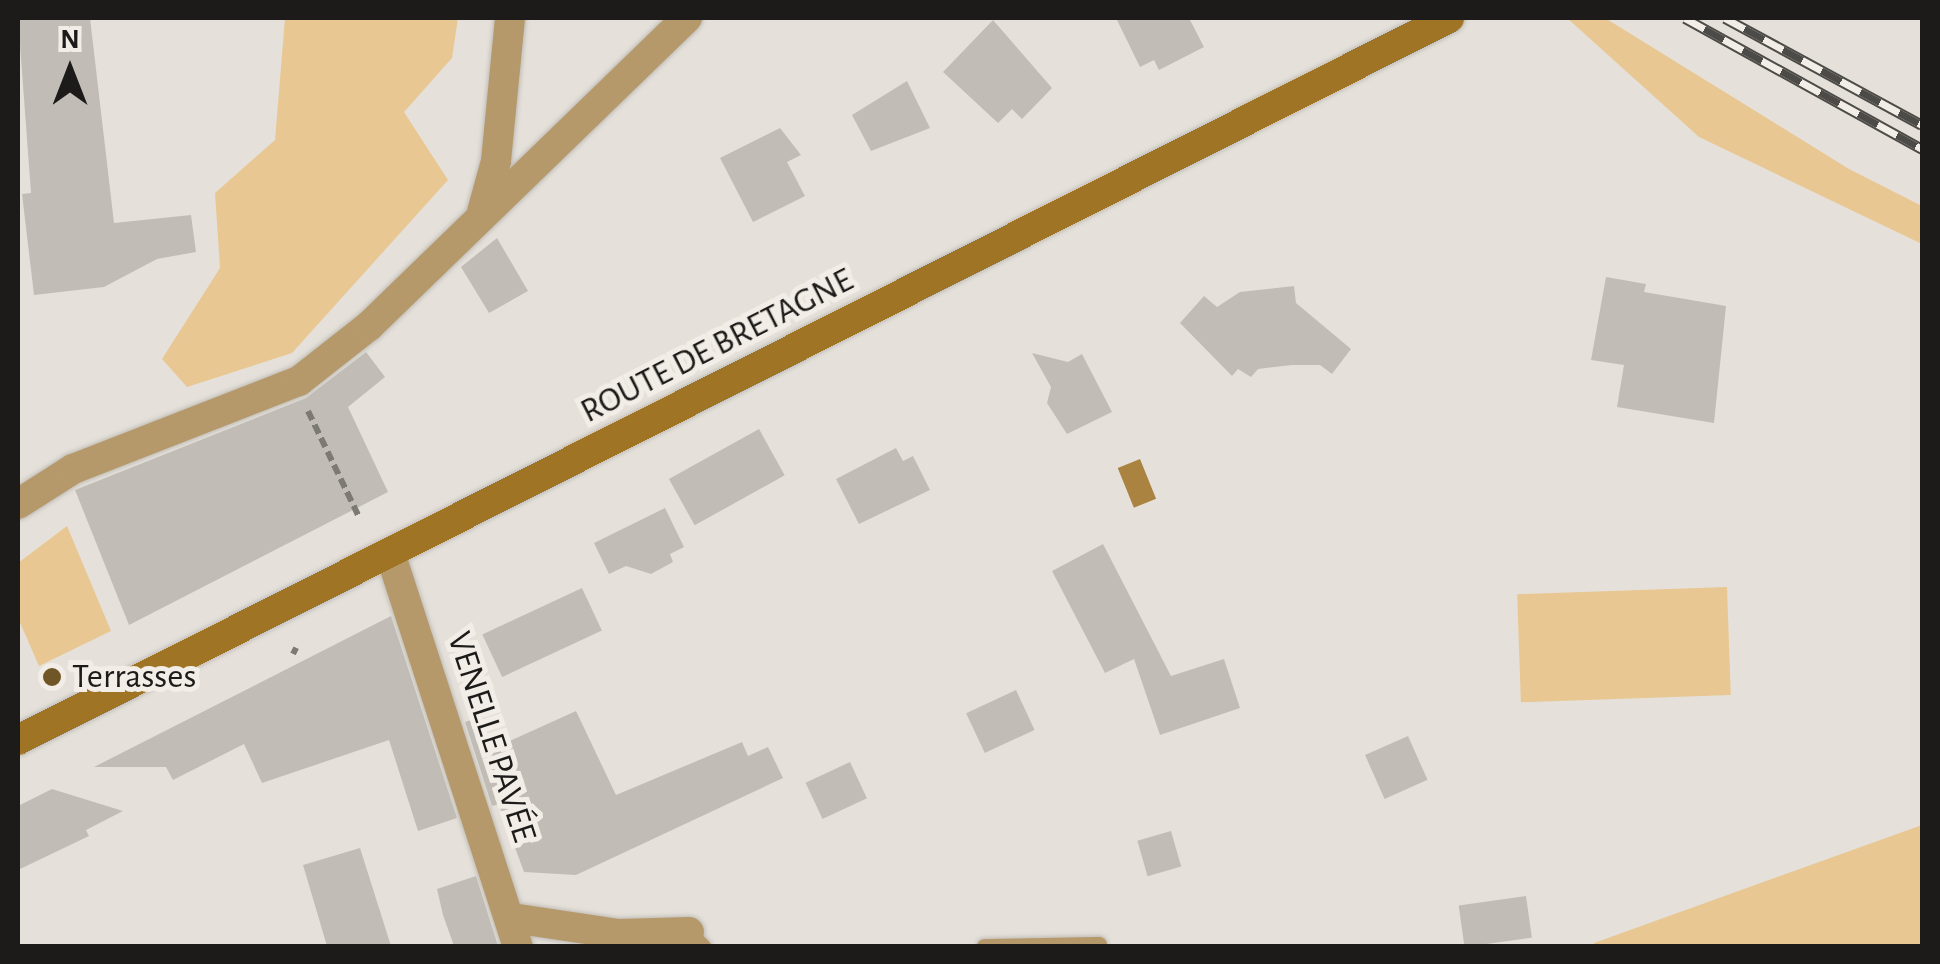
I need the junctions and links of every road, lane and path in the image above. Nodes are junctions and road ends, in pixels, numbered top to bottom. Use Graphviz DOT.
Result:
graph roads {
  1 [pos="510,18"];
  2 [pos="687,18"];
  3 [pos="1449,18"];
  4 [pos="482,213"];
  5 [pos="294,383"];
  6 [pos="18,504"];
  7 [pos="358,517"];
  8 [pos="390,552"];
  9 [pos="18,740"];
  10 [pos="515,932"];
  11 [pos="696,939"];
  12 [pos="1099,944"];
  13 [pos="984,946"];
  1 -- 4 [label="street"];
  2 -- 4 [label="street"];
  3 -- 8 [label="main road, ROUTE DE BRETAGNE"];
  4 -- 5 [label="street"];
  5 -- 6 [label="street"];
  5 -- 7 [label="path"];
  8 -- 9 [label="main road, ROUTE DE BRETAGNE"];
  8 -- 10 [label="street, VENELLE PAVÉE"];
  10 -- 11 [label="street"];
  12 -- 13 [label="lane"];
}
